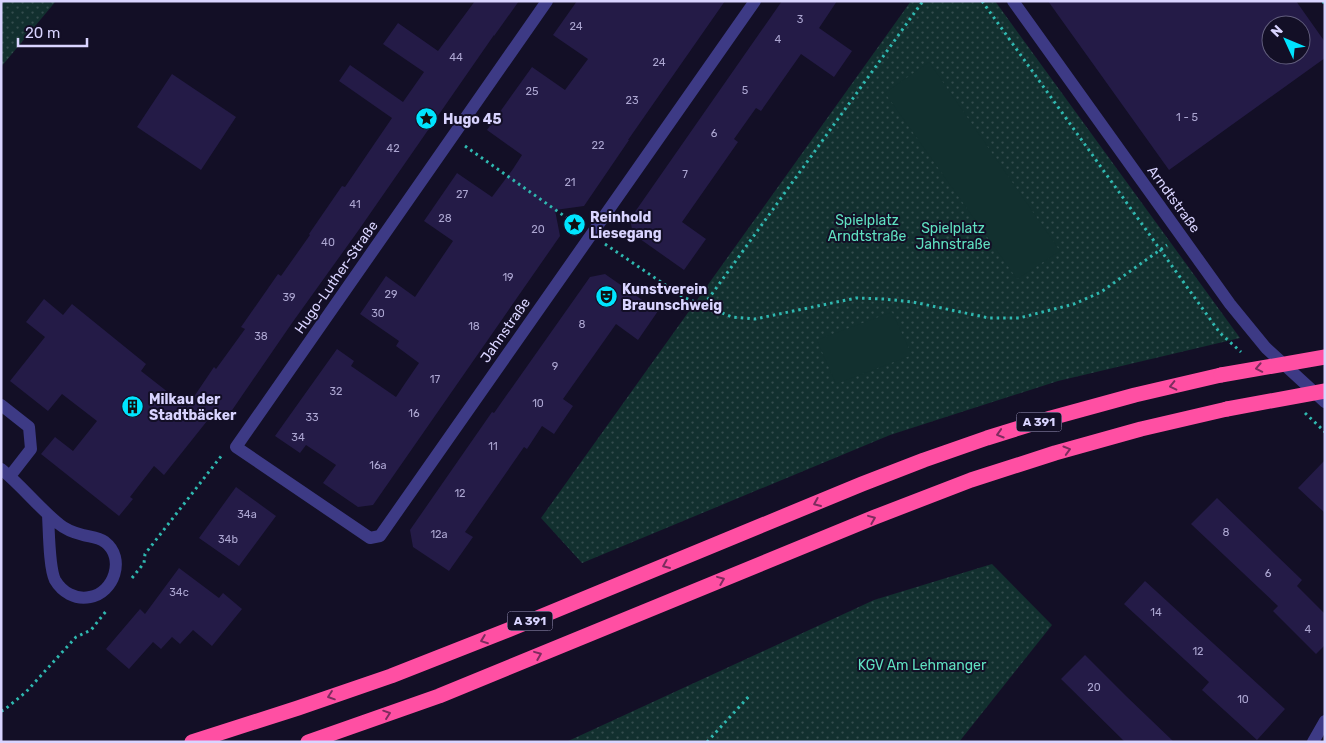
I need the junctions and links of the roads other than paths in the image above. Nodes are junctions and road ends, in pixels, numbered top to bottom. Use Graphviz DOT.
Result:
graph roads {
  1 [pos="547,1"];
  2 [pos="755,1"];
  3 [pos="1013,1"];
  4 [pos="1325,357"];
  5 [pos="1325,391"];
  6 [pos="1325,402"];
  7 [pos="1,405"];
  8 [pos="236,447"];
  9 [pos="6,472"];
  10 [pos="48,515"];
  11 [pos="1325,722"];
  12 [pos="192,742"];
  13 [pos="308,742"];
  14 [pos="1313,742"];
  1 -- 8 [label="street, Hugo-Luther-Straße"];
  2 -- 8 [label="street, Jahnstraße"];
  3 -- 6 [label="street, Arndtstraße"];
  4 -- 12 [label="highway, A 391, one-way, bridge"];
  13 -- 5 [label="highway, A 391, one-way, bridge"];
  7 -- 9 [label="street"];
  9 -- 10 [label="street"];
  10 -- 10 [label="street"];
  11 -- 14 [label="street"];
}
